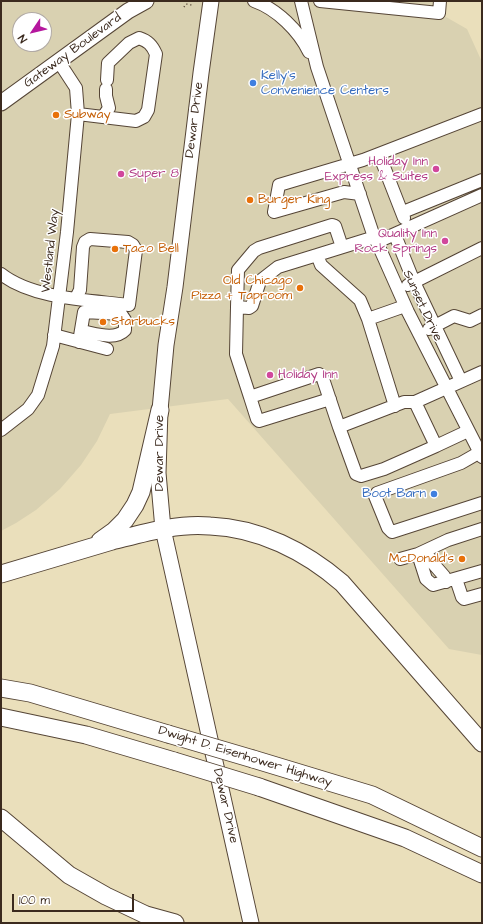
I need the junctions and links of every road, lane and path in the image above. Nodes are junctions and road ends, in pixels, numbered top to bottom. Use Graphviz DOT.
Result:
graph roads {
  1 [pos="146,1"];
  2 [pos="211,1"];
  3 [pos="254,1"];
  4 [pos="302,1"];
  5 [pos="320,1"];
  6 [pos="187,2"];
  7 [pos="192,5"];
  8 [pos="184,7"];
  9 [pos="439,7"];
  10 [pos="59,62"];
  11 [pos="317,67"];
  12 [pos="1,103"];
  13 [pos="78,114"];
  14 [pos="482,114"];
  15 [pos="103,117"];
  16 [pos="379,154"];
  17 [pos="349,164"];
  18 [pos="482,180"];
  19 [pos="360,194"];
  20 [pos="482,195"];
  21 [pos="402,212"];
  22 [pos="407,229"];
  23 [pos="395,235"];
  24 [pos="376,239"];
  25 [pos="342,247"];
  26 [pos="482,248"];
  27 [pos="317,255"];
  28 [pos="1,274"];
  29 [pos="414,282"];
  30 [pos="398,290"];
  31 [pos="60,296"];
  32 [pos="76,298"];
  33 [pos="405,306"];
  34 [pos="237,307"];
  35 [pos="482,315"];
  36 [pos="368,319"];
  37 [pos="435,325"];
  38 [pos="54,335"];
  39 [pos="419,335"];
  40 [pos="80,336"];
  41 [pos="107,349"];
  42 [pos="482,372"];
  43 [pos="461,381"];
  44 [pos="446,388"];
  45 [pos="250,397"];
  46 [pos="330,399"];
  47 [pos="415,402"];
  48 [pos="395,406"];
  49 [pos="160,410"];
  50 [pos="339,427"];
  51 [pos="1,430"];
  52 [pos="468,431"];
  53 [pos="436,446"];
  54 [pos="481,454"];
  55 [pos="482,503"];
  56 [pos="163,529"];
  57 [pos="482,529"];
  58 [pos="90,547"];
  59 [pos="422,552"];
  60 [pos="400,559"];
  61 [pos="482,571"];
  62 [pos="1,574"];
  63 [pos="451,580"];
  64 [pos="482,594"];
  65 [pos="1,688"];
  66 [pos="1,717"];
  67 [pos="482,743"];
  68 [pos="1,818"];
  69 [pos="482,848"];
  70 [pos="482,874"];
  71 [pos="175,923"];
  72 [pos="251,923"];
  1 -- 10 [label="main road, Gateway Boulevard"];
  2 -- 49 [label="main road, Dewar Drive"];
  3 -- 11 [label="street"];
  4 -- 11 [label="street, Sunset Drive"];
  5 -- 9 [label="street"];
  6 -- 7 [label="path"];
  6 -- 8 [label="path"];
  10 -- 12 [label="main road, Gateway Boulevard"];
  10 -- 13 [label="street, Westland Way"];
  11 -- 17 [label="street, Sunset Drive"];
  13 -- 15 [label="street"];
  13 -- 31 [label="street, Westland Way"];
  14 -- 16 [label="street"];
  15 -- 15 [label="street"];
  16 -- 17 [label="street"];
  16 -- 21 [label="street"];
  17 -- 19 [label="street, Sunset Drive"];
  17 -- 19 [label="street"];
  18 -- 21 [label="street"];
  19 -- 24 [label="street, Sunset Drive"];
  20 -- 22 [label="street"];
  21 -- 22 [label="street"];
  22 -- 23 [label="street"];
  23 -- 24 [label="street"];
  23 -- 29 [label="street"];
  24 -- 25 [label="street"];
  24 -- 30 [label="street, Sunset Drive"];
  25 -- 27 [label="street"];
  25 -- 34 [label="street"];
  26 -- 29 [label="street"];
  27 -- 34 [label="street"];
  27 -- 36 [label="street"];
  28 -- 31 [label="street"];
  29 -- 30 [label="street"];
  29 -- 37 [label="street"];
  30 -- 33 [label="street, Sunset Drive"];
  31 -- 32 [label="street"];
  31 -- 38 [label="street, Westland Way"];
  32 -- 32 [label="street"];
  33 -- 36 [label="street"];
  33 -- 39 [label="street, Sunset Drive"];
  34 -- 45 [label="street"];
  35 -- 37 [label="street"];
  36 -- 48 [label="street"];
  37 -- 39 [label="street"];
  37 -- 43 [label="street"];
  38 -- 40 [label="street"];
  38 -- 51 [label="street, Westland Way"];
  39 -- 44 [label="street, Sunset Drive"];
  40 -- 40 [label="street"];
  40 -- 41 [label="street"];
  42 -- 43 [label="street"];
  43 -- 44 [label="street"];
  44 -- 47 [label="street"];
  44 -- 52 [label="street, Sunset Drive"];
  45 -- 46 [label="street"];
  45 -- 46 [label="street"];
  46 -- 50 [label="street"];
  47 -- 48 [label="street"];
  47 -- 53 [label="street"];
  48 -- 50 [label="street"];
  49 -- 56 [label="main road, Dewar Drive"];
  49 -- 58 [label="highway"];
  50 -- 53 [label="street"];
  52 -- 53 [label="street"];
  52 -- 54 [label="street, Sunset Drive"];
  54 -- 55 [label="street"];
  56 -- 58 [label="highway"];
  56 -- 67 [label="highway"];
  56 -- 72 [label="main road, Dewar Drive"];
  57 -- 59 [label="street"];
  58 -- 62 [label="highway"];
  59 -- 60 [label="street"];
  59 -- 63 [label="street"];
  61 -- 63 [label="street"];
  63 -- 64 [label="street"];
  65 -- 69 [label="highway, Dwight D. Eisenhower Highway, bridge"];
  66 -- 70 [label="highway, Dwight D. Eisenhower Highway, bridge"];
  68 -- 71 [label="highway"];
}
